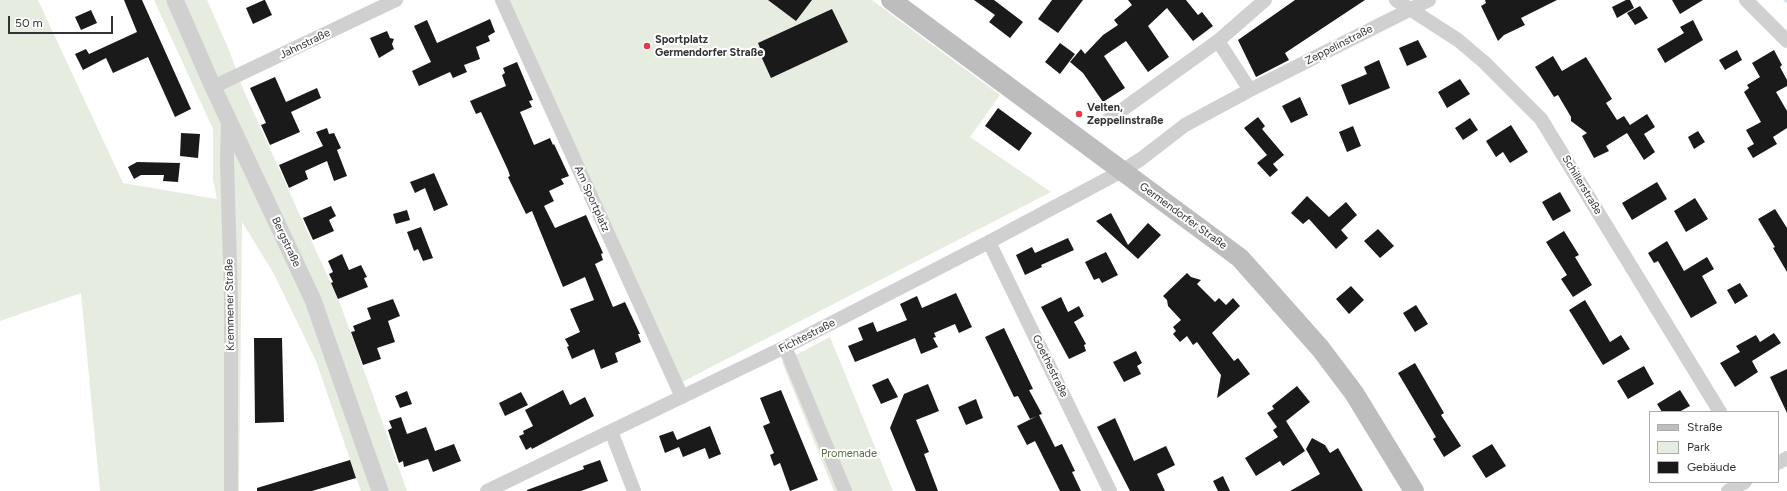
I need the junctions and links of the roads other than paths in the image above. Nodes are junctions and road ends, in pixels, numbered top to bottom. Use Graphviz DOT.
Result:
graph roads {
  1 [pos="175,0"];
  2 [pos="396,0"];
  3 [pos="502,0"];
  4 [pos="891,0"];
  5 [pos="1265,0"];
  6 [pos="1396,0"];
  7 [pos="1429,0"];
  8 [pos="1746,0"];
  9 [pos="1410,10"];
  10 [pos="1218,41"];
  11 [pos="1787,41"];
  12 [pos="214,87"];
  13 [pos="1250,90"];
  14 [pos="228,119"];
  15 [pos="1108,120"];
  16 [pos="1122,171"];
  17 [pos="989,242"];
  18 [pos="785,347"];
  19 [pos="682,397"];
  20 [pos="1719,411"];
  21 [pos="611,431"];
  22 [pos="1742,483"];
  23 [pos="231,491"];
  24 [pos="380,491"];
  25 [pos="487,491"];
  26 [pos="634,491"];
  27 [pos="845,491"];
  28 [pos="1110,491"];
  29 [pos="1414,491"];
  30 [pos="1728,491"];
  1 -- 12 [label="street, Bergstraße"];
  2 -- 12 [label="street, Jahnstraße"];
  3 -- 19 [label="street, Am Sportplatz"];
  4 -- 16 [label="main road, Germendorfer Straße"];
  5 -- 10 [label="street"];
  6 -- 9 [label="street, Schillerstraße"];
  7 -- 9 [label="street, Zeppelinstraße"];
  8 -- 11 [label="street"];
  9 -- 13 [label="street, Zeppelinstraße"];
  9 -- 20 [label="street, Schillerstraße"];
  10 -- 13 [label="street"];
  10 -- 15 [label="street"];
  12 -- 14 [label="street, Bergstraße"];
  13 -- 16 [label="street, Zeppelinstraße"];
  14 -- 23 [label="street, Kremmener Straße"];
  14 -- 24 [label="street, Bergstraße"];
  16 -- 17 [label="street, Fichtestraße"];
  16 -- 29 [label="main road, Germendorfer Straße"];
  17 -- 18 [label="street, Fichtestraße"];
  17 -- 28 [label="street, Goethestraße"];
  18 -- 19 [label="street, Fichtestraße"];
  18 -- 27 [label="street"];
  19 -- 21 [label="street, Fichtestraße"];
  21 -- 25 [label="street, Fichtestraße"];
  21 -- 26 [label="street"];
  22 -- 30 [label="street"];
}
